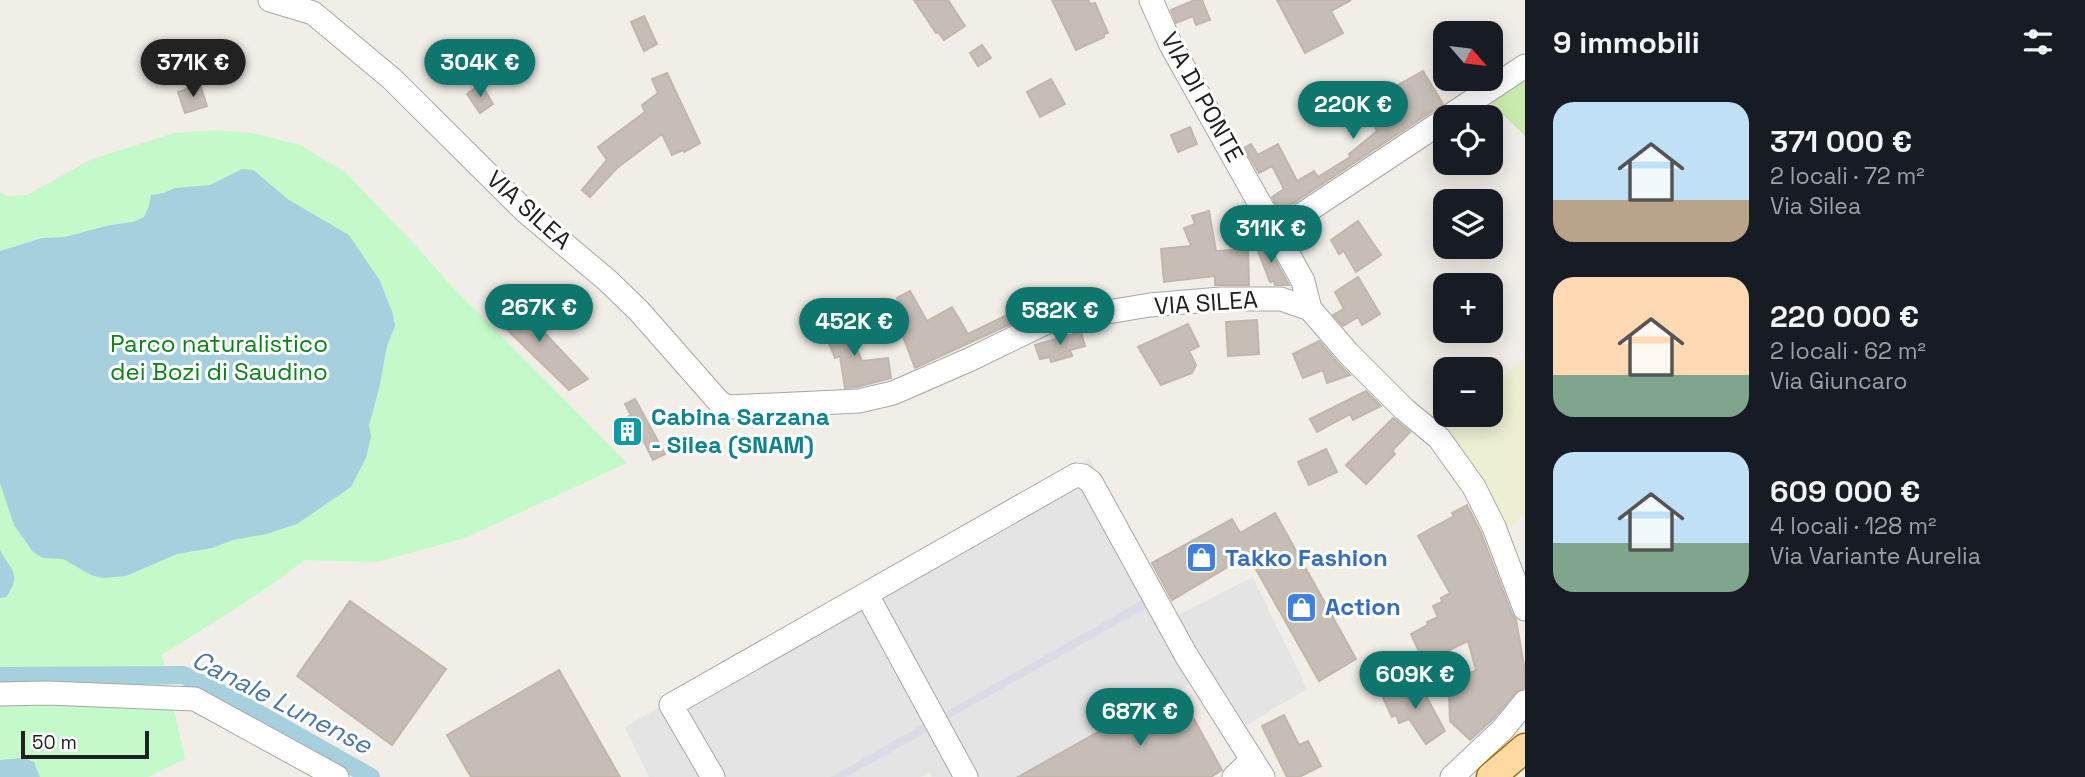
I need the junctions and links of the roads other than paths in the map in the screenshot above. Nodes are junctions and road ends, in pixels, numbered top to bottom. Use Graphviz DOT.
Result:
graph roads {
  1 [pos="270,0"];
  2 [pos="1151,0"];
  3 [pos="310,7"];
  4 [pos="1525,66"];
  5 [pos="1466,105"];
  6 [pos="1433,127"];
  7 [pos="1276,231"];
  8 [pos="1310,309"];
  9 [pos="867,595"];
  10 [pos="1525,609"];
  11 [pos="0,694"];
  12 [pos="1525,702"];
  13 [pos="1525,748"];
  14 [pos="1257,769"];
  15 [pos="337,777"];
  16 [pos="713,777"];
  17 [pos="966,777"];
  18 [pos="1234,777"];
  19 [pos="1452,777"];
  20 [pos="1491,777"];
  1 -- 3 [label="street, VIA SILEA"];
  2 -- 7 [label="street, VIA DI PONTE"];
  3 -- 8 [label="street, VIA SILEA"];
  4 -- 5 [label="street"];
  6 -- 7 [label="street"];
  7 -- 8 [label="street, VIA DI PONTE"];
  8 -- 10 [label="street, VIA DI PONTE"];
  9 -- 14 [label="street"];
  9 -- 16 [label="street"];
  9 -- 17 [label="street"];
  11 -- 15 [label="street"];
  12 -- 19 [label="street"];
  13 -- 20 [label="main road"];
  14 -- 18 [label="street"];
}
